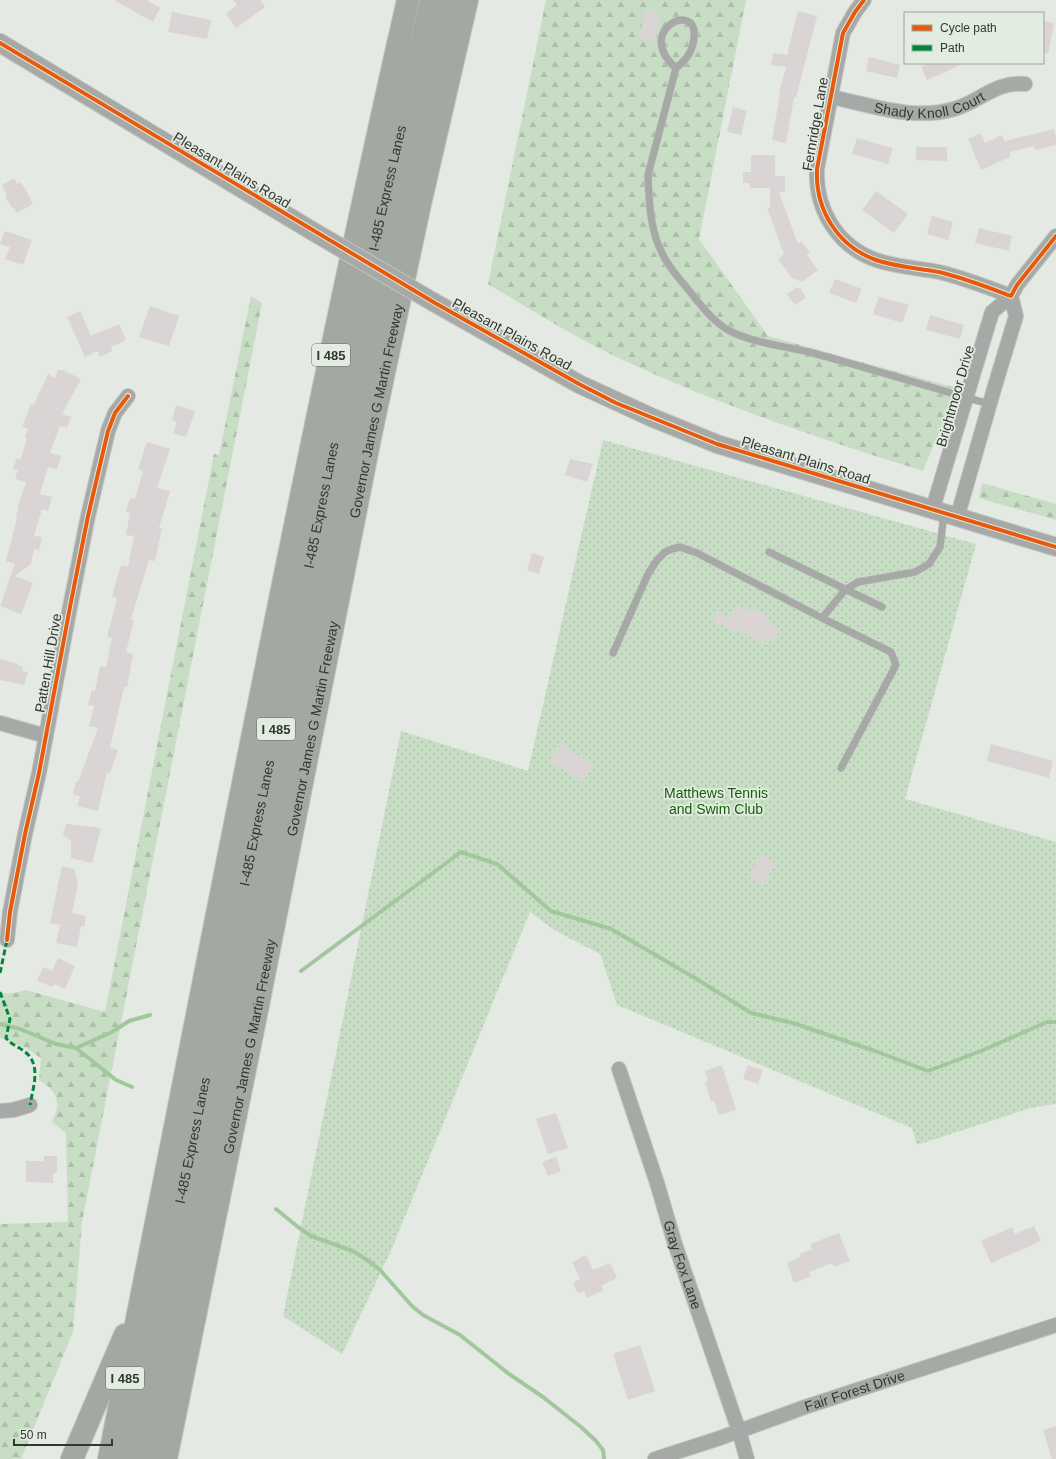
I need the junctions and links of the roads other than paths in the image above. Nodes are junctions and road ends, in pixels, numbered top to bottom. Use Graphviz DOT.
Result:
graph roads {
  1 [pos="408,0"];
  2 [pos="431,0"];
  3 [pos="448,0"];
  4 [pos="467,0"];
  5 [pos="864,0"];
  6 [pos="0,44"];
  7 [pos="676,68"];
  8 [pos="1025,84"];
  9 [pos="831,97"];
  10 [pos="420,204"];
  11 [pos="1056,236"];
  12 [pos="1011,296"];
  13 [pos="365,376"];
  14 [pos="128,396"];
  15 [pos="967,397"];
  16 [pos="990,404"];
  17 [pos="945,514"];
  18 [pos="1056,547"];
  19 [pos="769,552"];
  20 [pos="845,590"];
  21 [pos="882,607"];
  22 [pos="822,618"];
  23 [pos="613,653"];
  24 [pos="258,710"];
  25 [pos="0,723"];
  26 [pos="46,736"];
  27 [pos="841,768"];
  28 [pos="250,855"];
  29 [pos="7,940"];
  30 [pos="620,1069"];
  31 [pos="30,1105"];
  32 [pos="0,1112"];
  33 [pos="142,1297"];
  34 [pos="1056,1325"];
  35 [pos="739,1431"];
  36 [pos="72,1459"];
  37 [pos="109,1459"];
  38 [pos="128,1459"];
  39 [pos="148,1459"];
  40 [pos="166,1459"];
  41 [pos="655,1459"];
  42 [pos="747,1459"];
  1 -- 24 [label="highway, I 485"];
  2 -- 28 [label="highway, I-485 Express Lanes / I 485"];
  3 -- 13 [label="highway, I-485 Express Lanes / I 485"];
  4 -- 10 [label="highway, Governor James G Martin Freeway / I 485"];
  5 -- 9 [label="street, Fernridge Lane"];
  6 -- 17 [label="street, Pleasant Plains Road, bridge"];
  7 -- 7 [label="lane"];
  7 -- 15 [label="lane"];
  8 -- 9 [label="street, Shady Knoll Court"];
  9 -- 12 [label="street, Fernridge Lane"];
  10 -- 13 [label="highway"];
  10 -- 40 [label="highway, Governor James G Martin Freeway / I 485"];
  11 -- 12 [label="street, Brightmoor Drive"];
  12 -- 15 [label="street, Brightmoor Drive"];
  12 -- 16 [label="street"];
  13 -- 39 [label="highway, I-485 Express Lanes / I 485"];
  14 -- 26 [label="street, Patten Hill Drive"];
  15 -- 16 [label="lane"];
  15 -- 17 [label="street, Brightmoor Drive"];
  16 -- 17 [label="street"];
  17 -- 18 [label="street, Pleasant Plains Road"];
  17 -- 20 [label="lane"];
  19 -- 20 [label="lane"];
  20 -- 21 [label="lane"];
  20 -- 22 [label="lane"];
  22 -- 23 [label="lane"];
  22 -- 27 [label="lane"];
  24 -- 28 [label="highway"];
  24 -- 33 [label="highway, I 485"];
  25 -- 26 [label="street"];
  26 -- 29 [label="street, Patten Hill Drive"];
  28 -- 38 [label="highway, I-485 Express Lanes / I 485"];
  30 -- 35 [label="street, Gray Fox Lane"];
  31 -- 32 [label="street"];
  33 -- 36 [label="highway"];
  33 -- 37 [label="highway, I 485"];
  34 -- 35 [label="street, Fair Forest Drive"];
  35 -- 41 [label="street, Fair Forest Drive"];
  35 -- 42 [label="street, Gray Fox Lane"];
}
